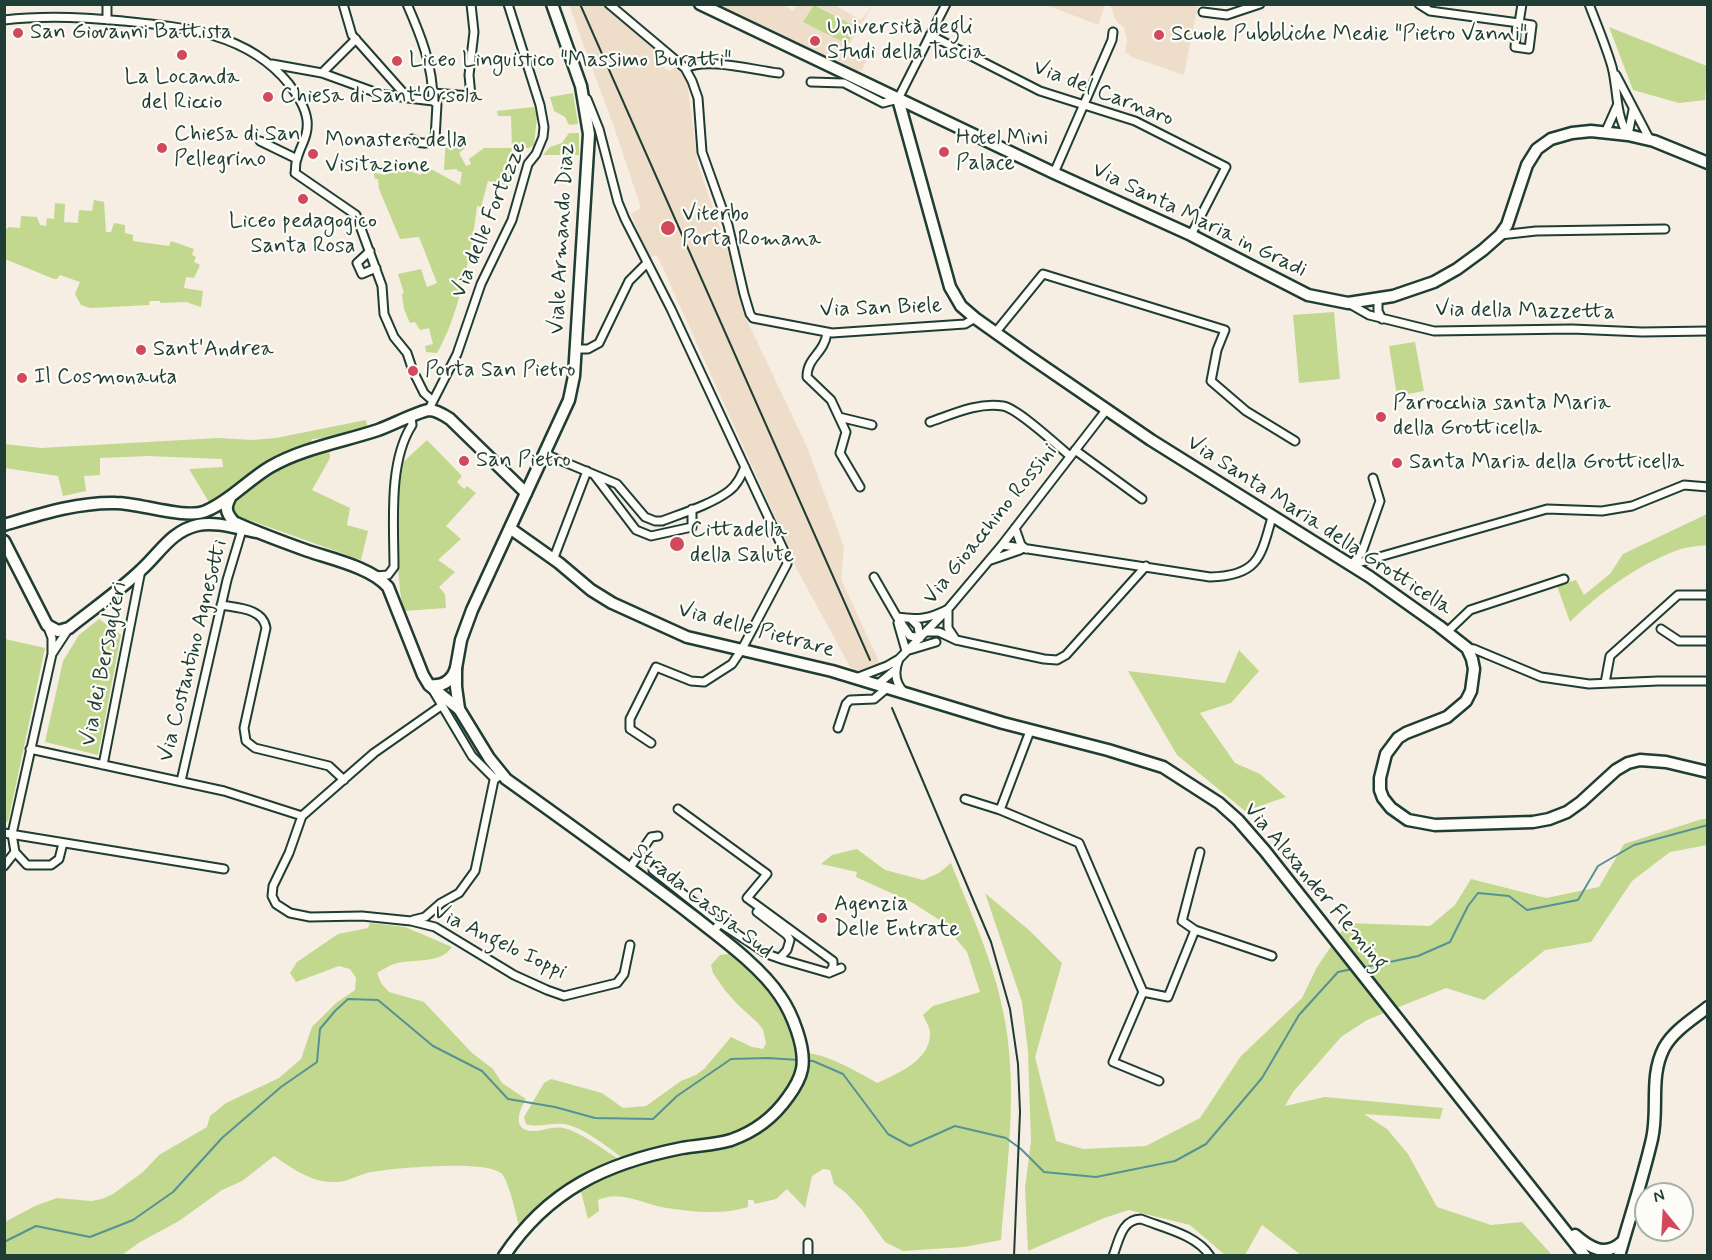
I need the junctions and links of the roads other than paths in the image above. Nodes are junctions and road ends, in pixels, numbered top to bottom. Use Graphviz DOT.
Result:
graph roads {
  1 [pos="107,4"];
  2 [pos="343,4"];
  3 [pos="407,4"];
  4 [pos="471,4"];
  5 [pos="508,4"];
  6 [pos="552,4"];
  7 [pos="609,4"];
  8 [pos="700,4"];
  9 [pos="946,4"];
  10 [pos="1260,4"];
  11 [pos="1419,4"];
  12 [pos="1522,4"];
  13 [pos="1589,4"];
  14 [pos="1203,12"];
  15 [pos="4,20"];
  16 [pos="107,20"];
  17 [pos="1113,32"];
  18 [pos="930,36"];
  19 [pos="356,39"];
  20 [pos="269,64"];
  21 [pos="1612,67"];
  22 [pos="685,69"];
  23 [pos="322,73"];
  24 [pos="779,73"];
  25 [pos="811,82"];
  26 [pos="581,86"];
  27 [pos="433,97"];
  28 [pos="408,98"];
  29 [pos="898,99"];
  30 [pos="1083,104"];
  31 [pos="1617,106"];
  32 [pos="1633,110"];
  33 [pos="1605,133"];
  34 [pos="1628,135"];
  35 [pos="412,139"];
  36 [pos="1645,139"];
  37 [pos="260,141"];
  38 [pos="297,159"];
  39 [pos="1707,163"];
  40 [pos="1054,173"];
  41 [pos="1665,229"];
  42 [pos="1500,234"];
  43 [pos="1191,235"];
  44 [pos="370,251"];
  45 [pos="646,264"];
  46 [pos="376,268"];
  47 [pos="1378,299"];
  48 [pos="1348,303"];
  49 [pos="975,318"];
  50 [pos="1382,319"];
  51 [pos="1707,331"];
  52 [pos="827,333"];
  53 [pos="995,333"];
  54 [pos="577,350"];
  55 [pos="431,406"];
  56 [pos="1107,409"];
  57 [pos="411,417"];
  58 [pos="839,417"];
  59 [pos="930,422"];
  60 [pos="872,425"];
  61 [pos="1295,441"];
  62 [pos="1073,453"];
  63 [pos="544,454"];
  64 [pos="745,467"];
  65 [pos="590,473"];
  66 [pos="1373,478"];
  67 [pos="860,487"];
  68 [pos="1707,487"];
  69 [pos="526,493"];
  70 [pos="231,495"];
  71 [pos="1142,499"];
  72 [pos="160,509"];
  73 [pos="692,509"];
  74 [pos="1272,517"];
  75 [pos="20,520"];
  76 [pos="4,525"];
  77 [pos="1015,528"];
  78 [pos="511,529"];
  79 [pos="242,530"];
  80 [pos="257,532"];
  81 [pos="174,535"];
  82 [pos="6,543"];
  83 [pos="1002,545"];
  84 [pos="1026,549"];
  85 [pos="1007,553"];
  86 [pos="554,560"];
  87 [pos="989,560"];
  88 [pos="1351,565"];
  89 [pos="1146,566"];
  90 [pos="141,570"];
  91 [pos="376,576"];
  92 [pos="874,577"];
  93 [pos="1564,579"];
  94 [pos="1707,595"];
  95 [pos="221,605"];
  96 [pos="948,609"];
  97 [pos="897,617"];
  98 [pos="911,619"];
  99 [pos="47,625"];
  100 [pos="69,628"];
  101 [pos="1661,629"];
  102 [pos="927,632"];
  103 [pos="1447,632"];
  104 [pos="920,638"];
  105 [pos="956,640"];
  106 [pos="1707,641"];
  107 [pos="936,642"];
  108 [pos="1467,648"];
  109 [pos="742,650"];
  110 [pos="906,651"];
  111 [pos="52,654"];
  112 [pos="899,659"];
  113 [pos="887,666"];
  114 [pos="456,668"];
  115 [pos="895,670"];
  116 [pos="856,678"];
  117 [pos="1707,681"];
  118 [pos="1605,683"];
  119 [pos="429,685"];
  120 [pos="882,686"];
  121 [pos="908,695"];
  122 [pos="441,706"];
  123 [pos="459,709"];
  124 [pos="838,728"];
  125 [pos="1030,731"];
  126 [pos="651,743"];
  127 [pos="30,750"];
  128 [pos="103,765"];
  129 [pos="1707,772"];
  130 [pos="498,777"];
  131 [pos="344,780"];
  132 [pos="181,781"];
  133 [pos="965,799"];
  134 [pos="678,808"];
  135 [pos="1000,810"];
  136 [pos="302,816"];
  137 [pos="8,834"];
  138 [pos="658,836"];
  139 [pos="63,843"];
  140 [pos="15,852"];
  141 [pos="1200,852"];
  142 [pos="4,866"];
  143 [pos="224,869"];
  144 [pos="629,869"];
  145 [pos="653,870"];
  146 [pos="757,912"];
  147 [pos="411,921"];
  148 [pos="716,927"];
  149 [pos="1195,930"];
  150 [pos="630,945"];
  151 [pos="1272,956"];
  152 [pos="780,958"];
  153 [pos="841,968"];
  154 [pos="829,973"];
  155 [pos="1143,992"];
  156 [pos="1707,1007"];
  157 [pos="1159,1081"];
  158 [pos="1557,1220"];
  159 [pos="1623,1240"];
  160 [pos="808,1243"];
  161 [pos="504,1256"];
  162 [pos="808,1256"];
  163 [pos="1113,1256"];
  164 [pos="1210,1256"];
  165 [pos="1585,1256"];
  166 [pos="1621,1256"];
  1 -- 16 [label="street"];
  2 -- 19 [label="street"];
  3 -- 27 [label="street"];
  4 -- 27 [label="street"];
  5 -- 55 [label="street, Via delle Fortezze"];
  6 -- 26 [label="main road, Viale Armando Diaz"];
  7 -- 22 [label="street, Via San Biele"];
  8 -- 29 [label="main road, Via Santa Maria in Gradi"];
  9 -- 18 [label="street"];
  10 -- 14 [label="street"];
  11 -- 12 [label="street"];
  13 -- 21 [label="street"];
  15 -- 16 [label="street"];
  16 -- 20 [label="street"];
  17 -- 30 [label="street"];
  18 -- 29 [label="street"];
  18 -- 30 [label="street, Via del Carnaro"];
  19 -- 23 [label="street"];
  19 -- 28 [label="street"];
  20 -- 23 [label="street"];
  20 -- 38 [label="street"];
  21 -- 31 [label="street"];
  21 -- 32 [label="street"];
  22 -- 24 [label="street"];
  22 -- 52 [label="street, Via San Biele"];
  23 -- 28 [label="street"];
  25 -- 29 [label="street"];
  26 -- 45 [label="street"];
  26 -- 54 [label="main road, Viale Armando Diaz"];
  27 -- 28 [label="street"];
  27 -- 35 [label="street"];
  29 -- 40 [label="main road, Via Santa Maria in Gradi"];
  29 -- 49 [label="main road, Via Santa Maria della Grotticella"];
  30 -- 40 [label="street"];
  30 -- 43 [label="street, Via del Carnaro"];
  31 -- 33 [label="street"];
  31 -- 34 [label="street"];
  32 -- 34 [label="street"];
  32 -- 36 [label="street"];
  33 -- 34 [label="main road, Via Santa Maria in Gradi"];
  33 -- 42 [label="main road, Via Santa Maria in Gradi"];
  34 -- 36 [label="main road, Via Santa Maria in Gradi"];
  36 -- 39 [label="main road, Via Santa Maria in Gradi"];
  37 -- 38 [label="street"];
  38 -- 44 [label="street"];
  40 -- 43 [label="main road, Via Santa Maria in Gradi"];
  41 -- 42 [label="street"];
  42 -- 47 [label="main road, Via Santa Maria in Gradi"];
  43 -- 48 [label="main road, Via Santa Maria in Gradi"];
  44 -- 46 [label="street"];
  44 -- 46 [label="street"];
  45 -- 54 [label="street"];
  45 -- 64 [label="street"];
  46 -- 55 [label="street"];
  47 -- 48 [label="main road, Via Santa Maria in Gradi"];
  47 -- 50 [label="street"];
  48 -- 50 [label="street, Via della Mazzetta"];
  49 -- 52 [label="street, Via San Biele"];
  49 -- 53 [label="main road, Via Santa Maria della Grotticella"];
  50 -- 51 [label="street, Via della Mazzetta"];
  52 -- 58 [label="street"];
  53 -- 56 [label="main road, Via Santa Maria della Grotticella"];
  53 -- 61 [label="street"];
  54 -- 63 [label="main road, Viale Armando Diaz"];
  55 -- 57 [label="main road"];
  55 -- 69 [label="main road"];
  56 -- 62 [label="street, Via Gioacchino Rossini"];
  56 -- 74 [label="main road, Via Santa Maria della Grotticella"];
  57 -- 70 [label="main road"];
  57 -- 91 [label="street"];
  58 -- 60 [label="street"];
  58 -- 67 [label="street"];
  59 -- 62 [label="street"];
  62 -- 71 [label="street"];
  62 -- 77 [label="street, Via Gioacchino Rossini"];
  63 -- 65 [label="street"];
  63 -- 69 [label="main road, Viale Armando Diaz"];
  64 -- 73 [label="street"];
  64 -- 109 [label="street"];
  65 -- 73 [label="street"];
  65 -- 73 [label="street"];
  65 -- 86 [label="street"];
  66 -- 88 [label="street"];
  68 -- 88 [label="street"];
  69 -- 78 [label="main road, Viale Armando Diaz"];
  70 -- 72 [label="main road"];
  70 -- 80 [label="main road"];
  72 -- 75 [label="main road"];
  72 -- 81 [label="main road"];
  74 -- 88 [label="main road, Via Santa Maria della Grotticella"];
  74 -- 89 [label="street"];
  75 -- 76 [label="main road"];
  75 -- 82 [label="main road"];
  77 -- 83 [label="street, Via Gioacchino Rossini"];
  77 -- 84 [label="street"];
  78 -- 86 [label="main road, Via delle Pietrare"];
  78 -- 114 [label="main road, Viale Armando Diaz"];
  79 -- 80 [label="main road"];
  79 -- 81 [label="main road"];
  79 -- 95 [label="street, Via Costantino Agnesotti"];
  80 -- 91 [label="main road"];
  81 -- 90 [label="main road"];
  82 -- 99 [label="main road"];
  83 -- 84 [label="street"];
  83 -- 85 [label="street"];
  83 -- 87 [label="street, Via Gioacchino Rossini"];
  84 -- 85 [label="street"];
  84 -- 89 [label="street"];
  85 -- 87 [label="street"];
  86 -- 109 [label="main road, Via delle Pietrare"];
  87 -- 96 [label="street, Via Gioacchino Rossini"];
  88 -- 103 [label="main road, Via Santa Maria della Grotticella"];
  89 -- 105 [label="street"];
  90 -- 100 [label="main road"];
  90 -- 128 [label="street, Via dei Bersaglieri"];
  91 -- 119 [label="main road"];
  92 -- 97 [label="street"];
  93 -- 103 [label="street"];
  94 -- 118 [label="street"];
  95 -- 131 [label="street"];
  95 -- 132 [label="street, Via Costantino Agnesotti"];
  96 -- 98 [label="street"];
  96 -- 102 [label="street, Via Gioacchino Rossini"];
  96 -- 105 [label="street"];
  97 -- 98 [label="street"];
  97 -- 104 [label="street"];
  97 -- 110 [label="street"];
  98 -- 104 [label="street"];
  99 -- 100 [label="main road"];
  99 -- 111 [label="street"];
  100 -- 111 [label="street"];
  101 -- 106 [label="street"];
  102 -- 104 [label="street, Via Gioacchino Rossini"];
  102 -- 105 [label="street"];
  102 -- 107 [label="street"];
  103 -- 108 [label="main road, Via Santa Maria della Grotticella"];
  104 -- 110 [label="street, Via Gioacchino Rossini"];
  105 -- 107 [label="street"];
  107 -- 110 [label="street"];
  108 -- 118 [label="street"];
  108 -- 129 [label="main road"];
  109 -- 116 [label="main road, Via delle Pietrare"];
  109 -- 126 [label="street"];
  110 -- 112 [label="street, Via Gioacchino Rossini"];
  111 -- 127 [label="street"];
  112 -- 113 [label="street"];
  112 -- 115 [label="street"];
  113 -- 116 [label="street"];
  113 -- 120 [label="street"];
  114 -- 119 [label="main road"];
  114 -- 123 [label="main road, Viale Armando Diaz"];
  115 -- 120 [label="street"];
  115 -- 121 [label="street"];
  116 -- 120 [label="main road, Via delle Pietrare"];
  117 -- 118 [label="street"];
  119 -- 122 [label="street"];
  119 -- 123 [label="main road"];
  120 -- 121 [label="main road, Via delle Pietrare"];
  120 -- 124 [label="street"];
  121 -- 125 [label="main road, Via Alexander Fleming"];
  122 -- 130 [label="street"];
  122 -- 131 [label="street"];
  123 -- 130 [label="main road, Strada Cassia Sud"];
  125 -- 135 [label="street"];
  125 -- 158 [label="main road, Via Alexander Fleming"];
  127 -- 128 [label="street"];
  127 -- 137 [label="street"];
  128 -- 132 [label="street"];
  130 -- 144 [label="main road, Strada Cassia Sud"];
  130 -- 147 [label="street"];
  131 -- 136 [label="street"];
  132 -- 136 [label="street"];
  133 -- 135 [label="street"];
  134 -- 154 [label="street"];
  135 -- 155 [label="street"];
  136 -- 147 [label="street, Via Angelo Ioppi"];
  137 -- 139 [label="street"];
  137 -- 140 [label="street"];
  138 -- 144 [label="street"];
  139 -- 140 [label="street"];
  139 -- 143 [label="street"];
  140 -- 142 [label="street"];
  141 -- 149 [label="street"];
  144 -- 148 [label="main road, Strada Cassia Sud"];
  145 -- 148 [label="street"];
  146 -- 152 [label="street"];
  147 -- 150 [label="street, Via Angelo Ioppi"];
  148 -- 152 [label="street"];
  148 -- 161 [label="main road, Strada Cassia Sud"];
  149 -- 151 [label="street"];
  149 -- 155 [label="street"];
  152 -- 154 [label="street"];
  153 -- 154 [label="street"];
  155 -- 157 [label="street"];
  156 -- 159 [label="main road"];
  158 -- 159 [label="main road"];
  158 -- 165 [label="main road, Via Alexander Fleming"];
  159 -- 166 [label="main road"];
  160 -- 162 [label="street"];
  163 -- 164 [label="street"];
}
